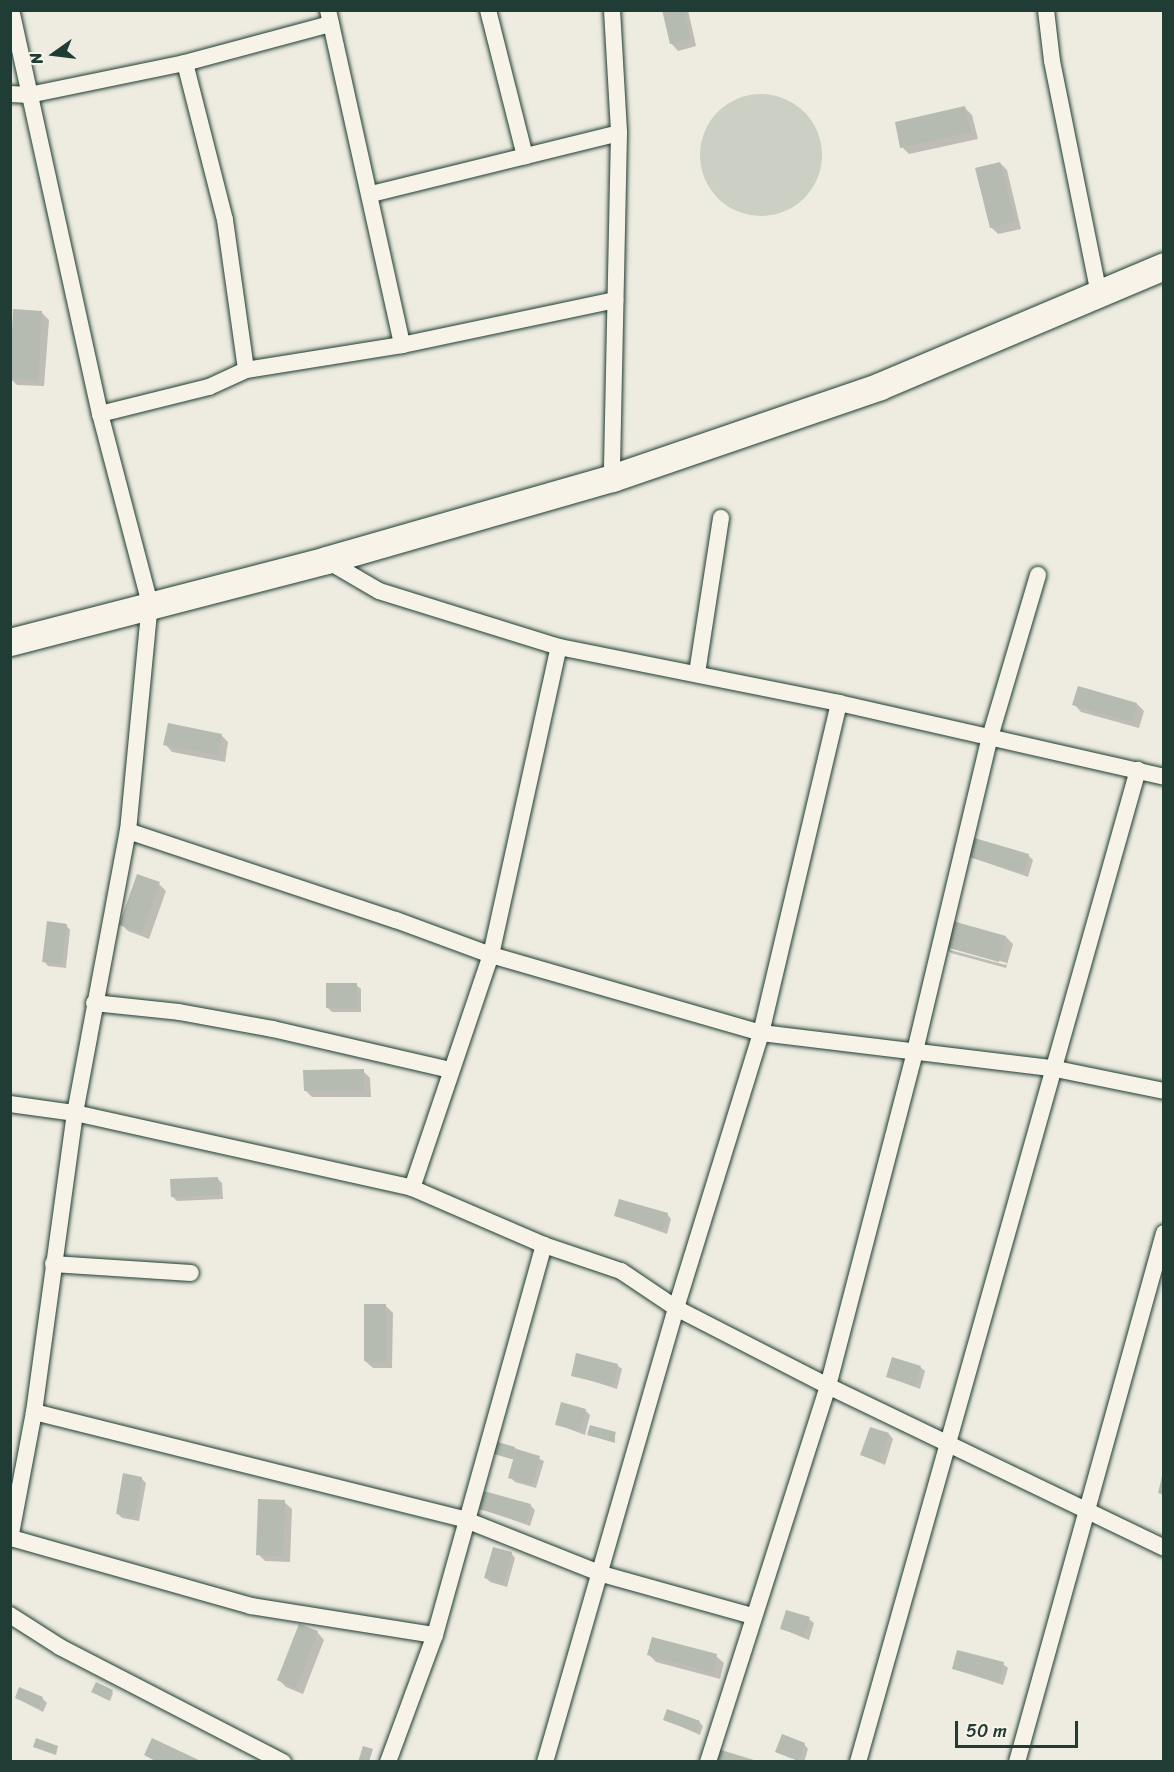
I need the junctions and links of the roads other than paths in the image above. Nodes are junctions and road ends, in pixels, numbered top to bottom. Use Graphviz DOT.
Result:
graph roads {
  1 [pos="11,10"];
  2 [pos="488,10"];
  3 [pos="612,10"];
  4 [pos="1046,10"];
  5 [pos="330,17"];
  6 [pos="185,63"];
  7 [pos="10,94"];
  8 [pos="29,95"];
  9 [pos="620,133"];
  10 [pos="525,156"];
  11 [pos="371,194"];
  12 [pos="1164,266"];
  13 [pos="1099,294"];
  14 [pos="615,300"];
  15 [pos="402,345"];
  16 [pos="246,370"];
  17 [pos="100,414"];
  18 [pos="612,478"];
  19 [pos="721,518"];
  20 [pos="326,560"];
  21 [pos="1038,575"];
  22 [pos="150,604"];
  23 [pos="13,640"];
  24 [pos="559,647"];
  25 [pos="697,673"];
  26 [pos="839,703"];
  27 [pos="990,737"];
  28 [pos="1138,770"];
  29 [pos="1164,777"];
  30 [pos="128,831"];
  31 [pos="491,956"];
  32 [pos="94,1003"];
  33 [pos="761,1034"];
  34 [pos="915,1051"];
  35 [pos="1051,1068"];
  36 [pos="451,1070"];
  37 [pos="1164,1091"];
  38 [pos="10,1104"];
  39 [pos="75,1113"];
  40 [pos="412,1188"];
  41 [pos="1164,1233"];
  42 [pos="544,1245"];
  43 [pos="53,1264"];
  44 [pos="191,1273"];
  45 [pos="676,1308"];
  46 [pos="828,1386"];
  47 [pos="34,1412"];
  48 [pos="947,1441"];
  49 [pos="1088,1514"];
  50 [pos="466,1520"];
  51 [pos="11,1539"];
  52 [pos="1164,1548"];
  53 [pos="602,1574"];
  54 [pos="10,1615"];
  55 [pos="752,1616"];
  56 [pos="435,1635"];
  57 [pos="283,1761"];
  58 [pos="388,1761"];
  59 [pos="545,1761"];
  60 [pos="708,1761"];
  61 [pos="858,1761"];
  62 [pos="1017,1761"];
  1 -- 8 [label="street"];
  2 -- 10 [label="street"];
  3 -- 9 [label="street"];
  4 -- 13 [label="street"];
  5 -- 6 [label="street"];
  5 -- 11 [label="street"];
  6 -- 8 [label="street"];
  6 -- 16 [label="street"];
  7 -- 8 [label="street"];
  8 -- 17 [label="street"];
  9 -- 10 [label="street"];
  9 -- 14 [label="street"];
  10 -- 11 [label="street"];
  11 -- 15 [label="street"];
  12 -- 13 [label="main road"];
  13 -- 18 [label="main road"];
  14 -- 15 [label="street"];
  14 -- 18 [label="street"];
  15 -- 16 [label="street"];
  16 -- 17 [label="street"];
  17 -- 22 [label="street"];
  18 -- 20 [label="main road"];
  19 -- 25 [label="street"];
  20 -- 22 [label="main road"];
  20 -- 24 [label="street"];
  21 -- 27 [label="street"];
  22 -- 23 [label="main road"];
  22 -- 30 [label="street"];
  24 -- 25 [label="street"];
  24 -- 31 [label="street"];
  25 -- 26 [label="street"];
  26 -- 27 [label="street"];
  26 -- 33 [label="street"];
  27 -- 28 [label="street"];
  27 -- 34 [label="street"];
  28 -- 29 [label="street"];
  28 -- 35 [label="street"];
  30 -- 31 [label="street"];
  30 -- 32 [label="street"];
  31 -- 33 [label="street"];
  31 -- 36 [label="street"];
  32 -- 36 [label="street"];
  32 -- 39 [label="street"];
  33 -- 34 [label="street"];
  33 -- 45 [label="street"];
  34 -- 35 [label="street"];
  34 -- 46 [label="street"];
  35 -- 37 [label="street"];
  35 -- 48 [label="street"];
  36 -- 40 [label="street"];
  38 -- 39 [label="street"];
  39 -- 40 [label="street"];
  39 -- 43 [label="street"];
  40 -- 42 [label="street"];
  41 -- 49 [label="street"];
  42 -- 45 [label="street"];
  42 -- 50 [label="street"];
  43 -- 44 [label="street"];
  43 -- 47 [label="street"];
  45 -- 46 [label="street"];
  45 -- 53 [label="street"];
  46 -- 48 [label="street"];
  46 -- 55 [label="street"];
  47 -- 50 [label="street"];
  47 -- 51 [label="street"];
  48 -- 49 [label="street"];
  48 -- 61 [label="street"];
  49 -- 52 [label="street"];
  49 -- 62 [label="street"];
  50 -- 53 [label="street"];
  50 -- 56 [label="street"];
  51 -- 56 [label="street"];
  53 -- 55 [label="street"];
  53 -- 59 [label="street"];
  54 -- 57 [label="street"];
  55 -- 60 [label="street"];
  56 -- 58 [label="street"];
}
